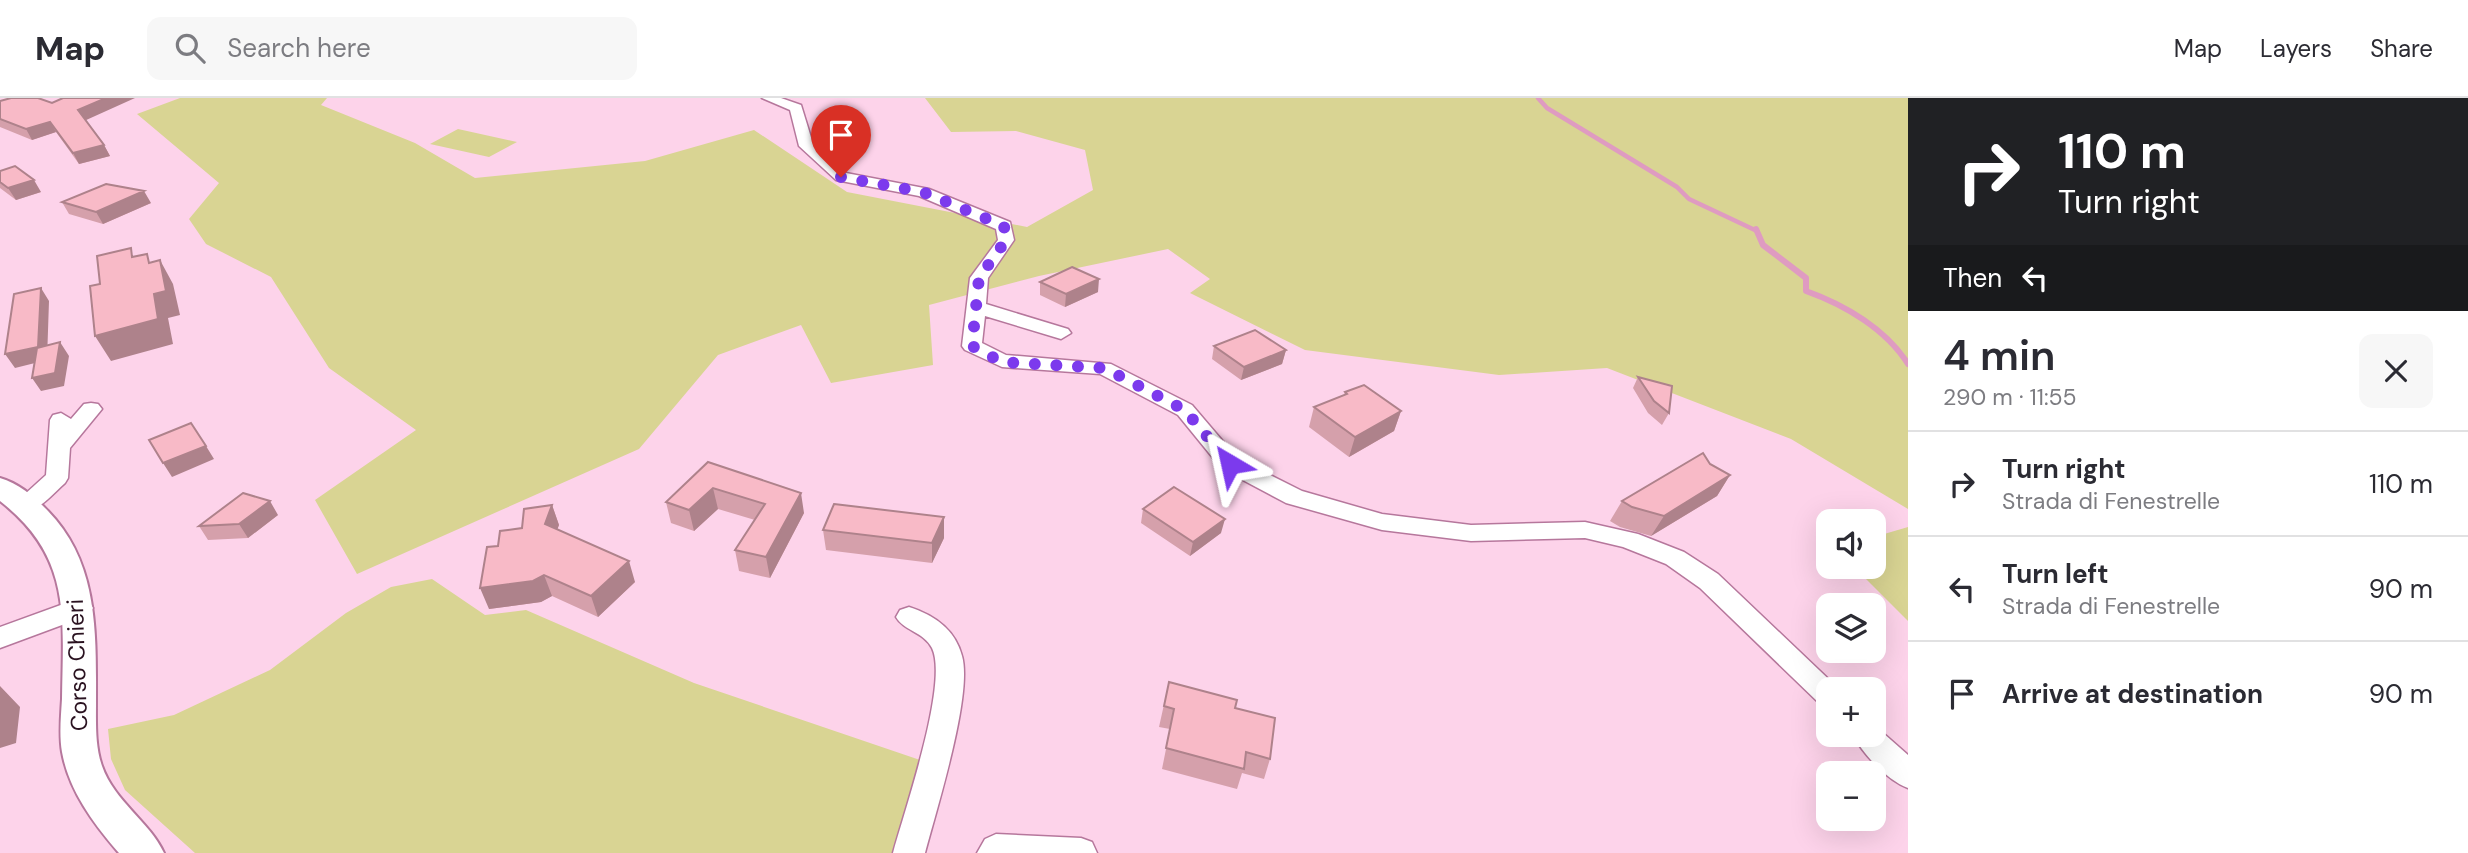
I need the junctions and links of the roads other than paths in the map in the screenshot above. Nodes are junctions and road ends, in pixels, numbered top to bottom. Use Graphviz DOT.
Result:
graph roads {
  1 [pos="769,98"];
  2 [pos="976,307"];
  3 [pos="1061,333"];
  4 [pos="91,409"];
  5 [pos="61,420"];
  6 [pos="60,446"];
  7 [pos="13,495"];
  8 [pos="79,608"];
  9 [pos="909,617"];
  10 [pos="5,635"];
  11 [pos="1816,682"];
  12 [pos="1880,747"];
  13 [pos="1908,775"];
  14 [pos="144,853"];
  15 [pos="909,853"];
  16 [pos="993,853"];
  17 [pos="1081,853"];
  1 -- 2 [label="street"];
  2 -- 3 [label="street"];
  2 -- 11 [label="street"];
  4 -- 6 [label="street"];
  5 -- 6 [label="street"];
  6 -- 7 [label="street"];
  7 -- 8 [label="main road, Corso Chieri"];
  8 -- 10 [label="street"];
  8 -- 14 [label="main road, Corso Chieri"];
  9 -- 15 [label="street"];
  12 -- 13 [label="street"];
  16 -- 17 [label="street"];
}
